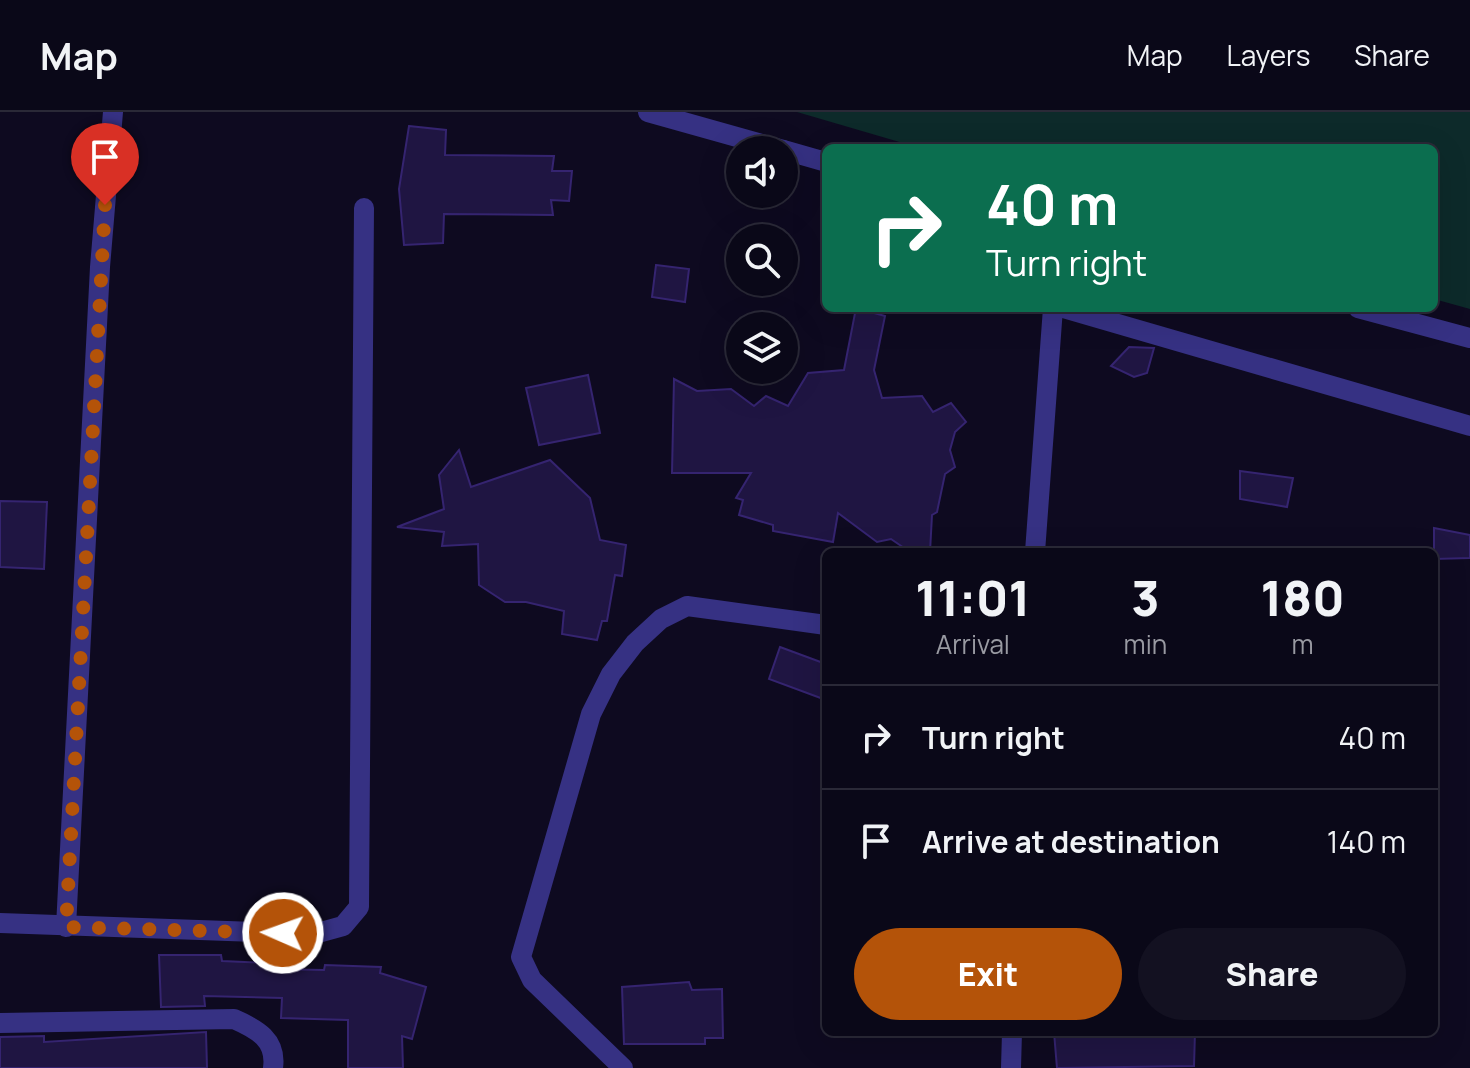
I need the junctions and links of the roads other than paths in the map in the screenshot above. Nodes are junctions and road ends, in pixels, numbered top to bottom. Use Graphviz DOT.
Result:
graph roads {
  1 [pos="113,112"];
  2 [pos="648,112"];
  3 [pos="734,136"];
  4 [pos="798,154"];
  5 [pos="822,161"];
  6 [pos="364,208"];
  7 [pos="1053,312"];
  8 [pos="1077,312"];
  9 [pos="1373,312"];
  10 [pos="1470,338"];
  11 [pos="1470,426"];
  12 [pos="1035,548"];
  13 [pos="822,624"];
  14 [pos="0,923"];
  15 [pos="66,927"];
  16 [pos="0,1023"];
  17 [pos="1012,1036"];
  18 [pos="273,1068"];
  19 [pos="623,1068"];
  20 [pos="1011,1068"];
  1 -- 15 [label="street"];
  2 -- 3 [label="street"];
  4 -- 5 [label="street"];
  6 -- 15 [label="street"];
  7 -- 12 [label="street"];
  8 -- 11 [label="street"];
  9 -- 10 [label="street"];
  13 -- 19 [label="street"];
  14 -- 15 [label="street"];
  16 -- 18 [label="street"];
  17 -- 20 [label="street"];
}
